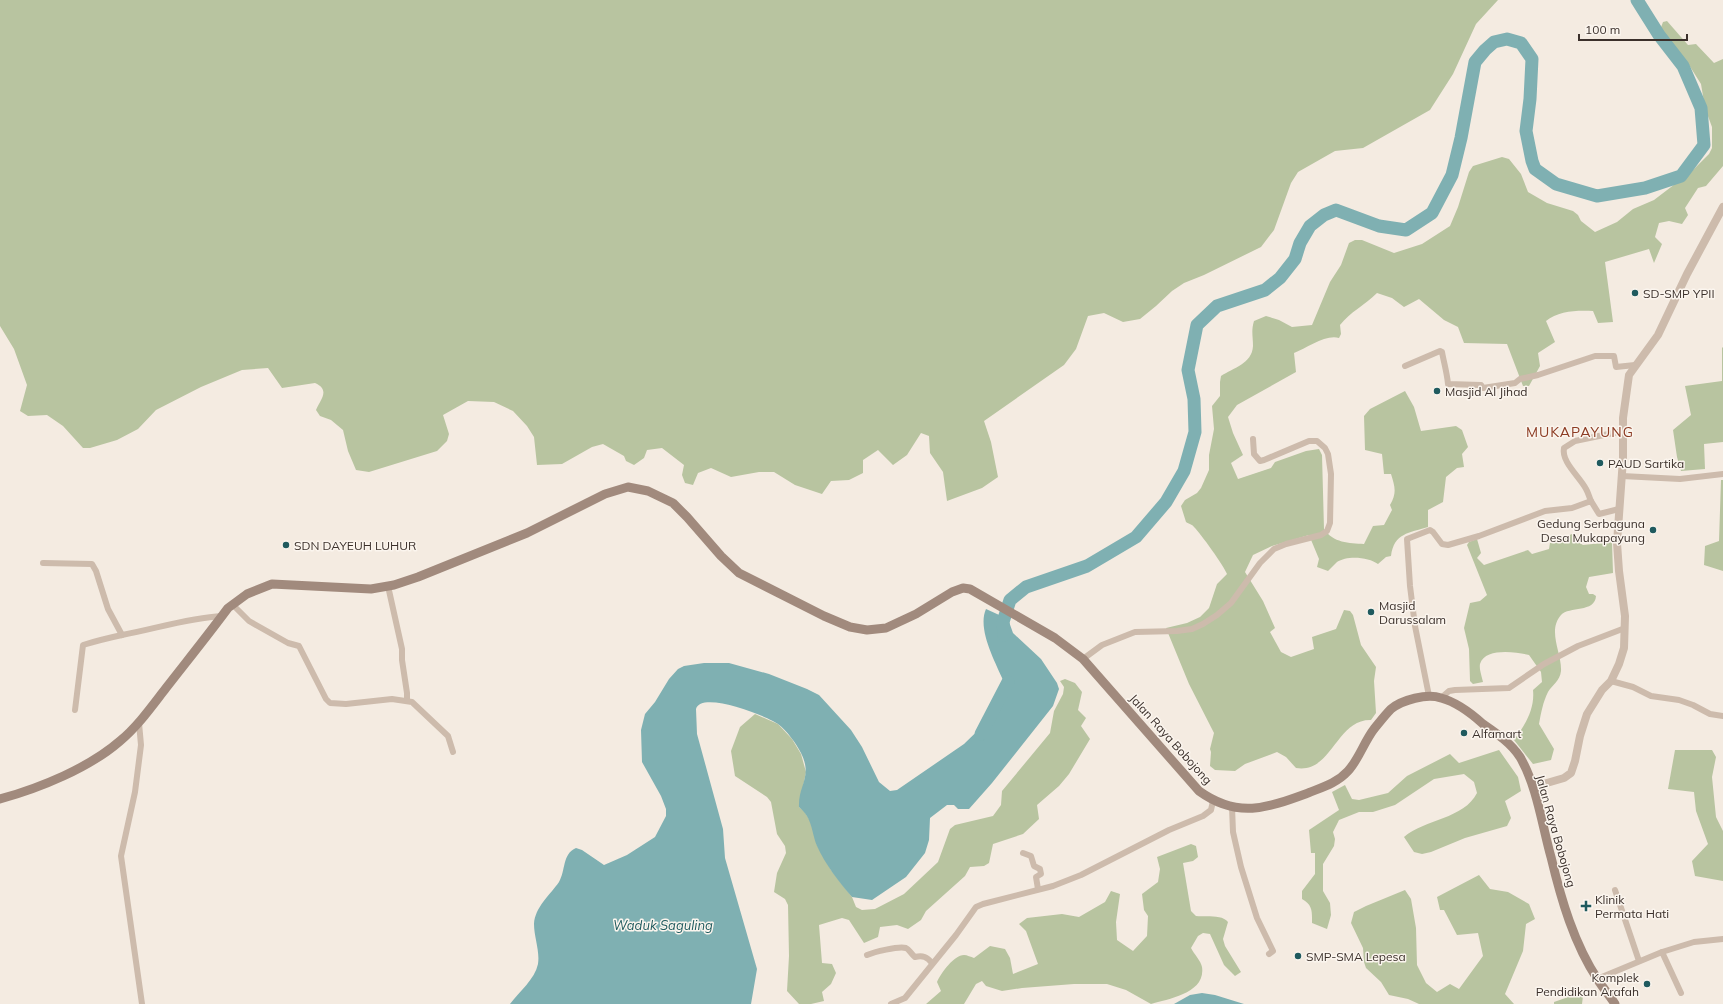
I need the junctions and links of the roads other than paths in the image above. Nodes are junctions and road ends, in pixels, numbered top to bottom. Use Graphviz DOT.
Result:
graph roads {
  1 [pos="1723,207"];
  2 [pos="1635,365"];
  3 [pos="1405,366"];
  4 [pos="1623,431"];
  5 [pos="1253,439"];
  6 [pos="1723,474"];
  7 [pos="1622,476"];
  8 [pos="1591,501"];
  9 [pos="1619,509"];
  10 [pos="43,563"];
  11 [pos="388,586"];
  12 [pos="233,605"];
  13 [pos="222,616"];
  14 [pos="1625,628"];
  15 [pos="122,636"];
  16 [pos="1083,659"];
  17 [pos="1611,681"];
  18 [pos="1429,696"];
  19 [pos="1441,698"];
  20 [pos="407,700"];
  21 [pos="75,710"];
  22 [pos="1723,716"];
  23 [pos="139,723"];
  24 [pos="453,752"];
  25 [pos="1533,787"];
  26 [pos="0,799"];
  27 [pos="1213,801"];
  28 [pos="1232,807"];
  29 [pos="1023,853"];
  30 [pos="1038,889"];
  31 [pos="1615,890"];
  32 [pos="1723,939"];
  33 [pos="1662,952"];
  34 [pos="1269,954"];
  35 [pos="867,955"];
  36 [pos="1639,961"];
  37 [pos="932,963"];
  38 [pos="1597,979"];
  39 [pos="1681,993"];
  40 [pos="142,1004"];
  41 [pos="892,1004"];
  42 [pos="1616,1004"];
  1 -- 2 [label="street"];
  2 -- 3 [label="street"];
  2 -- 4 [label="street"];
  4 -- 7 [label="street"];
  4 -- 8 [label="street"];
  5 -- 16 [label="street"];
  6 -- 7 [label="street"];
  7 -- 9 [label="street"];
  8 -- 9 [label="street"];
  8 -- 18 [label="street"];
  9 -- 14 [label="street"];
  10 -- 15 [label="street"];
  11 -- 12 [label="main road"];
  11 -- 16 [label="main road, Jalan Raya Bobojong"];
  11 -- 20 [label="street"];
  12 -- 13 [label="main road"];
  12 -- 20 [label="street"];
  13 -- 15 [label="street"];
  13 -- 23 [label="main road"];
  14 -- 17 [label="street"];
  14 -- 19 [label="street"];
  15 -- 21 [label="street"];
  16 -- 27 [label="main road, Jalan Raya Bobojong"];
  17 -- 22 [label="street"];
  17 -- 25 [label="street"];
  18 -- 19 [label="main road, Jalan Raya Bobojong"];
  18 -- 28 [label="main road, Jalan Raya Bobojong"];
  19 -- 25 [label="main road, Jalan Raya Bobojong"];
  20 -- 24 [label="street"];
  23 -- 26 [label="main road"];
  23 -- 40 [label="street"];
  25 -- 38 [label="main road, Jalan Raya Bobojong"];
  27 -- 28 [label="main road, Jalan Raya Bobojong"];
  27 -- 30 [label="street"];
  28 -- 34 [label="street"];
  29 -- 30 [label="street"];
  30 -- 37 [label="street"];
  31 -- 36 [label="street"];
  32 -- 33 [label="street"];
  33 -- 36 [label="street"];
  33 -- 39 [label="street"];
  35 -- 37 [label="street"];
  36 -- 38 [label="street"];
  37 -- 41 [label="street"];
  38 -- 42 [label="main road, Jalan Raya Bobojong"];
}
